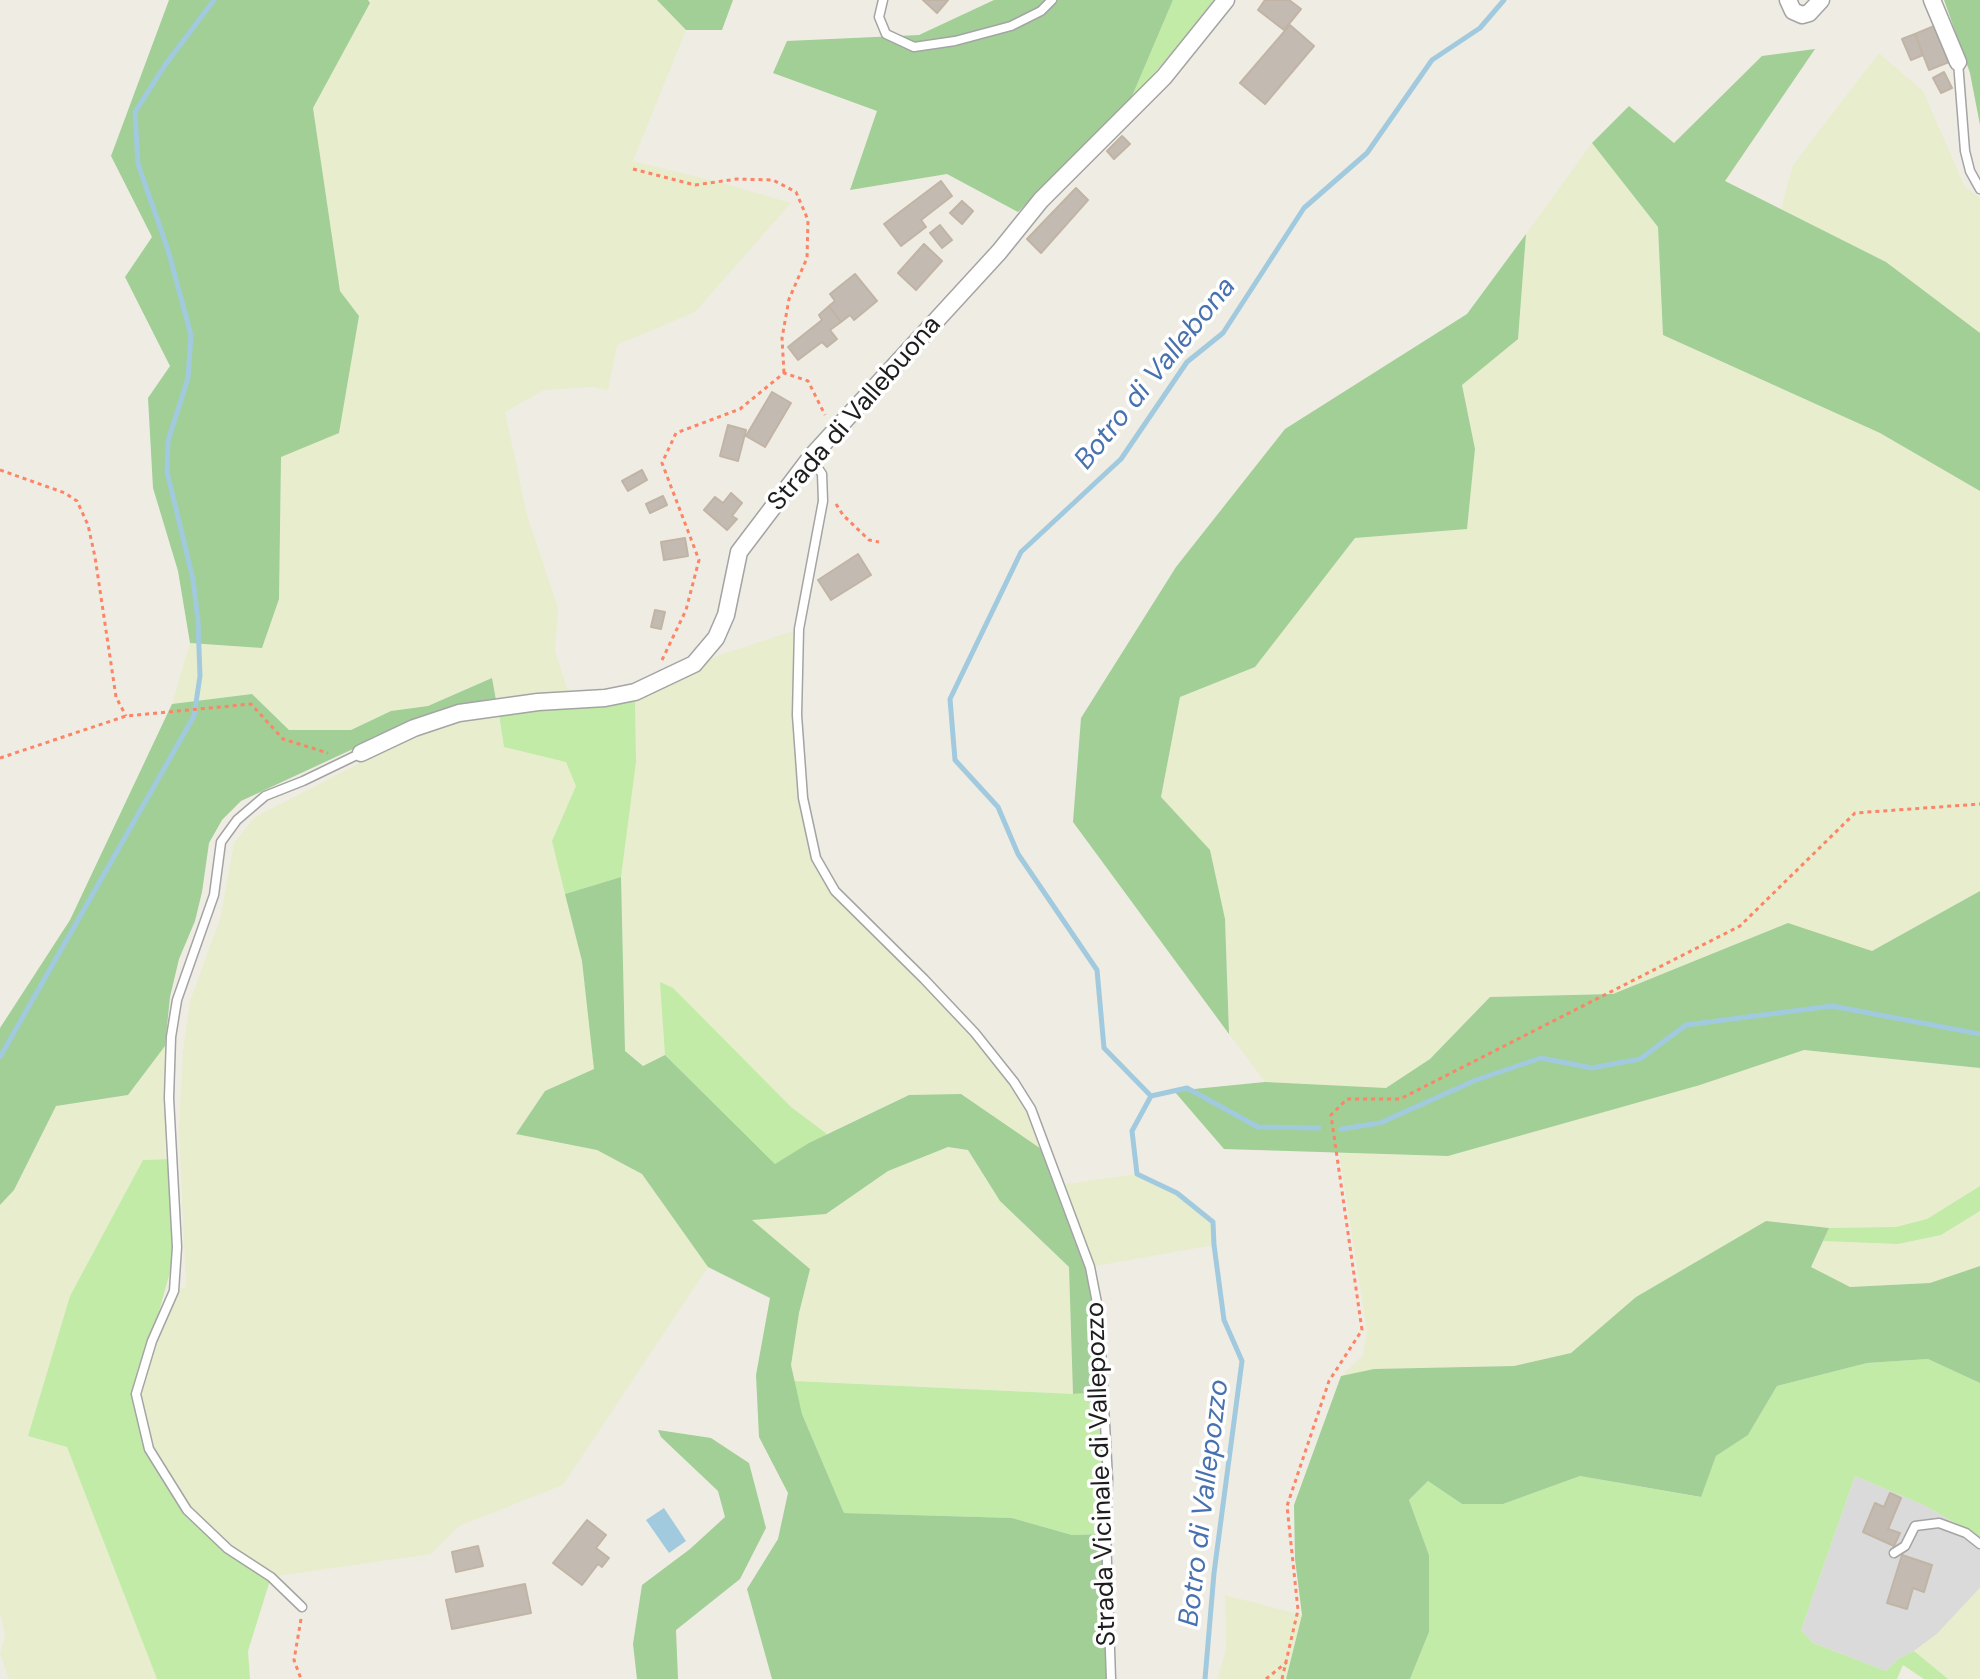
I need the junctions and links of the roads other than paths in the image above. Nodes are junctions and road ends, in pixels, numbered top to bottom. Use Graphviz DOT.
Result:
graph roads {
  1 [pos="883,0"];
  2 [pos="1052,0"];
  3 [pos="1226,0"];
  4 [pos="1788,0"];
  5 [pos="1821,0"];
  6 [pos="1932,0"];
  7 [pos="1958,62"];
  8 [pos="1980,189"];
  9 [pos="814,454"];
  10 [pos="361,753"];
  11 [pos="1980,1544"];
  12 [pos="1894,1553"];
  13 [pos="302,1607"];
  14 [pos="1111,1679"];
  1 -- 2 [label="lane"];
  3 -- 9 [label="street, Strada di Vallebuona"];
  4 -- 5 [label="street"];
  6 -- 7 [label="street"];
  7 -- 8 [label="lane"];
  9 -- 10 [label="street, Strada di Vallebuona"];
  9 -- 14 [label="lane, Strada Vicinale di Vallepozzo"];
  10 -- 13 [label="lane"];
  11 -- 12 [label="lane"];
}
